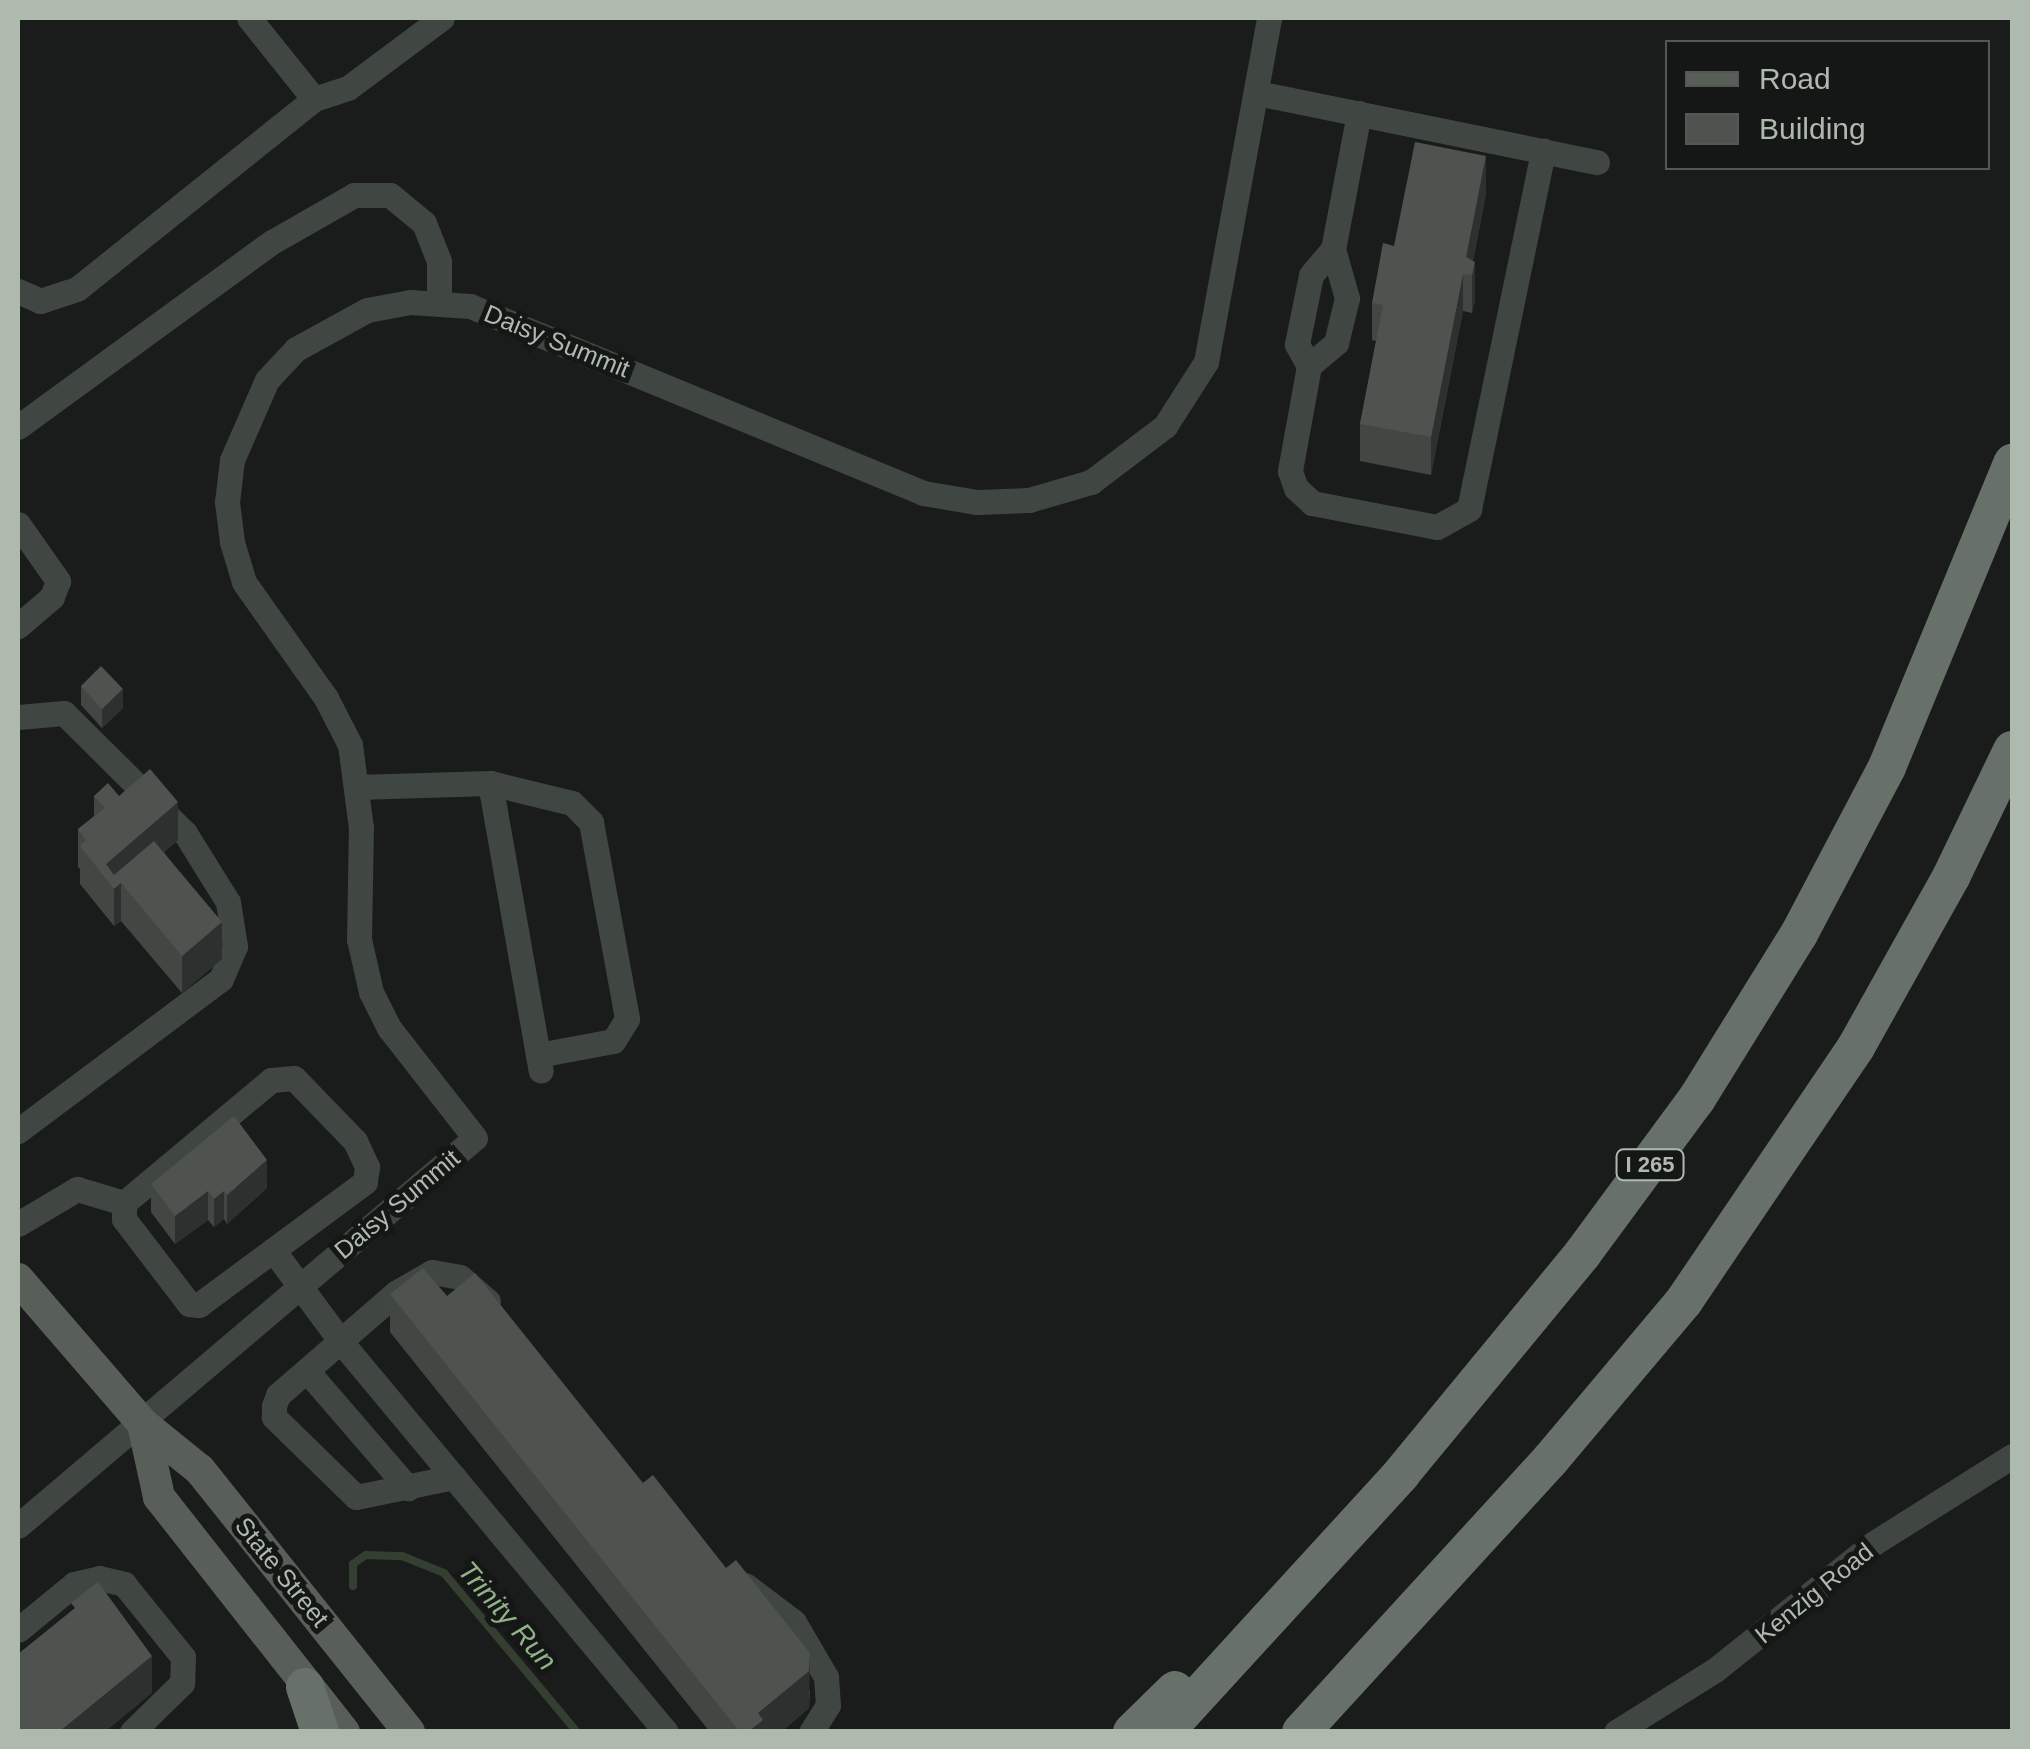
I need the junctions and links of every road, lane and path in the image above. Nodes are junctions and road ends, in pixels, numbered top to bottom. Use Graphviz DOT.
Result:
graph roads {
  1 [pos="249,18"];
  2 [pos="442,18"];
  3 [pos="1269,18"];
  4 [pos="1257,93"];
  5 [pos="314,99"];
  6 [pos="1359,114"];
  7 [pos="1543,151"];
  8 [pos="1597,162"];
  9 [pos="1333,250"];
  10 [pos="18,291"];
  11 [pos="439,304"];
  12 [pos="1309,366"];
  13 [pos="18,427"];
  14 [pos="2012,463"];
  15 [pos="18,524"];
  16 [pos="18,626"];
  17 [pos="18,716"];
  18 [pos="2012,750"];
  19 [pos="490,783"];
  20 [pos="357,787"];
  21 [pos="18,1131"];
  22 [pos="124,1203"];
  23 [pos="18,1224"];
  24 [pos="274,1250"];
  25 [pos="18,1278"];
  26 [pos="299,1286"];
  27 [pos="500,1316"];
  28 [pos="342,1343"];
  29 [pos="306,1371"];
  30 [pos="143,1424"];
  31 [pos="2012,1456"];
  32 [pos="1401,1474"];
  33 [pos="454,1478"];
  34 [pos="408,1488"];
  35 [pos="28,1506"];
  36 [pos="18,1526"];
  37 [pos="719,1565"];
  38 [pos="18,1630"];
  39 [pos="305,1686"];
  40 [pos="132,1732"];
  41 [pos="320,1732"];
  42 [pos="344,1732"];
  43 [pos="409,1732"];
  44 [pos="666,1732"];
  45 [pos="810,1732"];
  46 [pos="1132,1732"];
  47 [pos="1165,1732"];
  48 [pos="1301,1732"];
  49 [pos="1616,1732"];
  1 -- 5 [label="street"];
  2 -- 5 [label="street"];
  3 -- 4 [label="street, Daisy Summit"];
  4 -- 6 [label="street"];
  4 -- 11 [label="street, Daisy Summit"];
  5 -- 10 [label="street"];
  6 -- 7 [label="street"];
  6 -- 9 [label="street"];
  7 -- 8 [label="street"];
  7 -- 12 [label="street"];
  9 -- 12 [label="street"];
  9 -- 12 [label="street"];
  11 -- 13 [label="street"];
  11 -- 20 [label="street, Daisy Summit"];
  14 -- 32 [label="highway, I 265"];
  15 -- 16 [label="street"];
  17 -- 21 [label="street"];
  18 -- 48 [label="highway"];
  19 -- 19 [label="street"];
  19 -- 20 [label="street"];
  20 -- 26 [label="street, Daisy Summit"];
  22 -- 23 [label="street"];
  22 -- 24 [label="street"];
  22 -- 24 [label="street"];
  24 -- 26 [label="street"];
  25 -- 30 [label="main road, State Street"];
  26 -- 28 [label="street"];
  26 -- 30 [label="street"];
  27 -- 28 [label="street"];
  28 -- 29 [label="street"];
  28 -- 33 [label="street"];
  29 -- 34 [label="street"];
  29 -- 34 [label="street"];
  30 -- 35 [label="street"];
  30 -- 39 [label="main road, State Street"];
  30 -- 43 [label="main road, State Street"];
  31 -- 49 [label="street, Kenzig Road"];
  32 -- 46 [label="highway"];
  32 -- 47 [label="highway, I 265"];
  33 -- 34 [label="street"];
  33 -- 44 [label="street"];
  35 -- 36 [label="street"];
  37 -- 45 [label="street"];
  38 -- 40 [label="street"];
  39 -- 41 [label="highway"];
  39 -- 42 [label="main road, State Street"];
}
